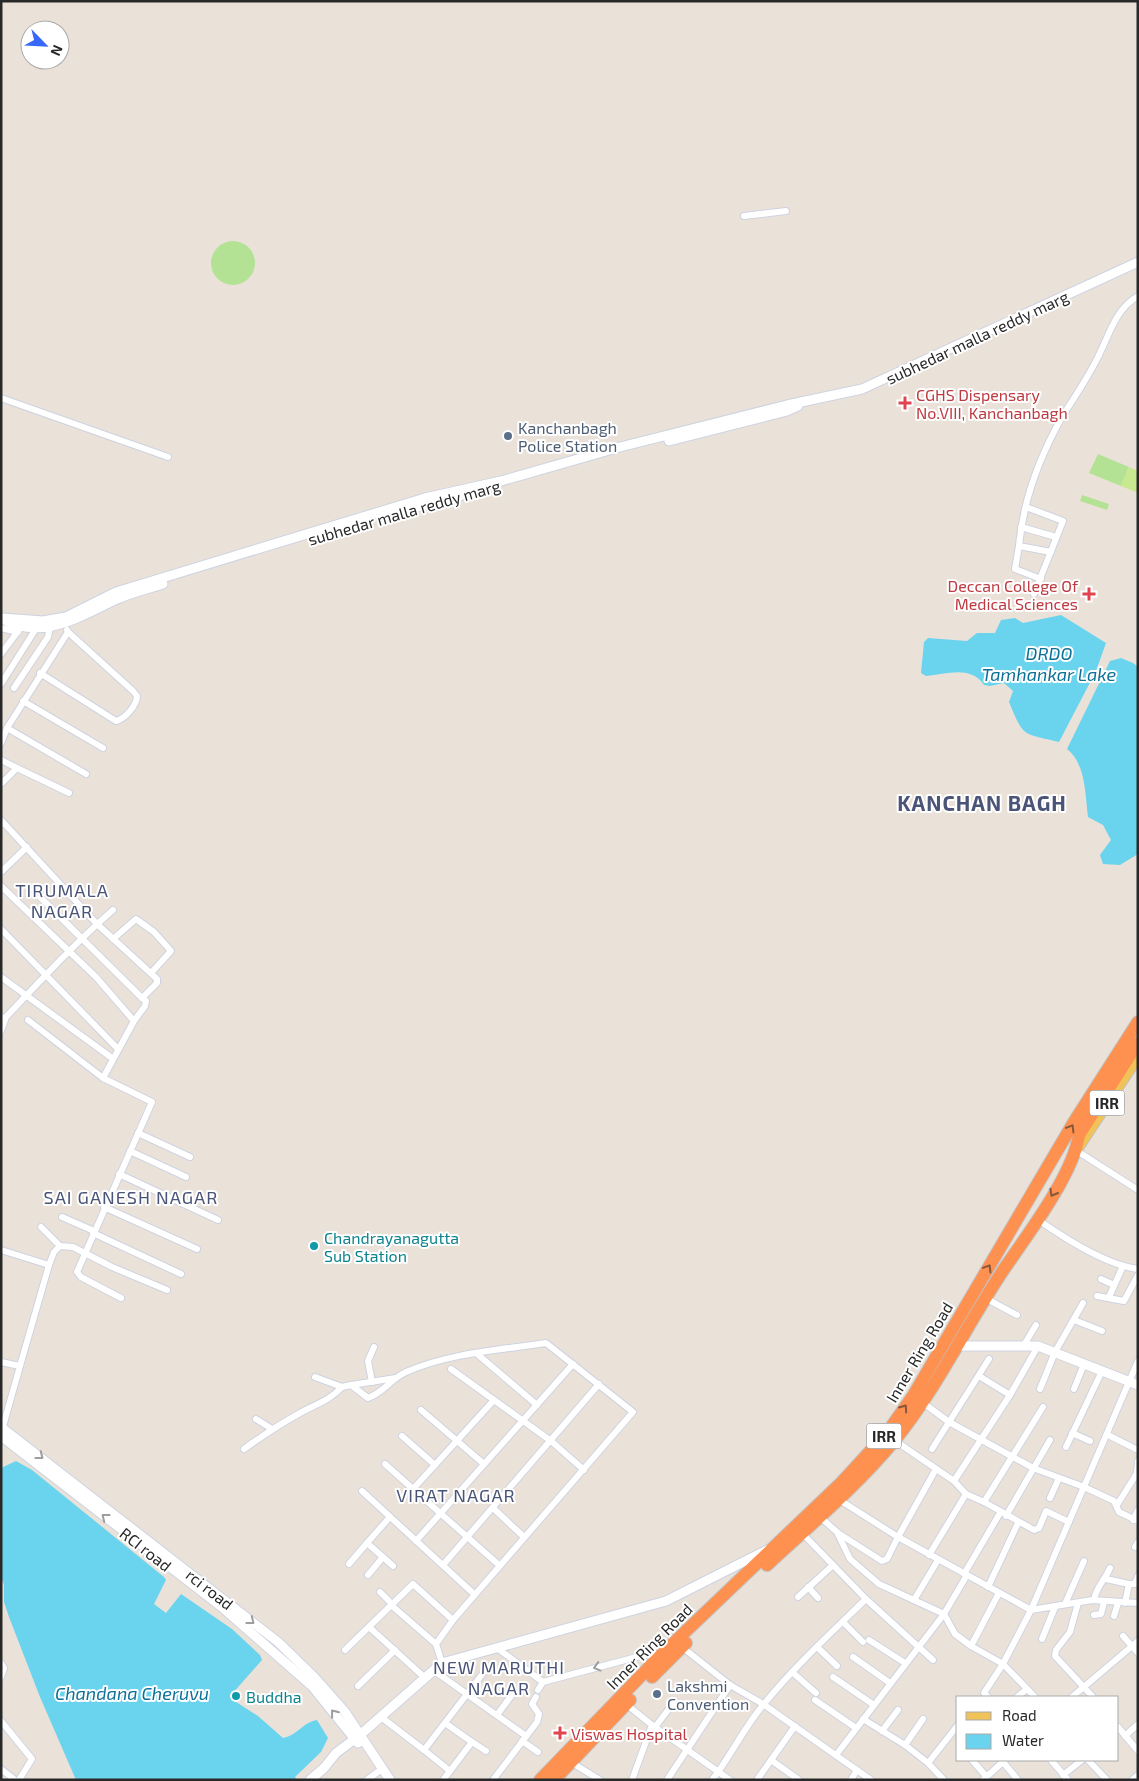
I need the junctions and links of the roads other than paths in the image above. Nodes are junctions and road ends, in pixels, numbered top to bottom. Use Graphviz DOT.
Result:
graph roads {
  1 [pos="786,211"];
  2 [pos="744,216"];
  3 [pos="1138,262"];
  4 [pos="1138,296"];
  5 [pos="1,398"];
  6 [pos="812,400"];
  7 [pos="168,457"];
  8 [pos="1026,506"];
  9 [pos="1020,527"];
  10 [pos="1056,537"];
  11 [pos="1018,546"];
  12 [pos="1051,552"];
  13 [pos="1041,579"];
  14 [pos="1034,594"];
  15 [pos="2,618"];
  16 [pos="37,627"];
  17 [pos="50,627"];
  18 [pos="66,628"];
  19 [pos="20,629"];
  20 [pos="2,630"];
  21 [pos="1,654"];
  22 [pos="40,673"];
  23 [pos="2,679"];
  24 [pos="14,688"];
  25 [pos="23,701"];
  26 [pos="7,728"];
  27 [pos="1,743"];
  28 [pos="103,748"];
  29 [pos="1,760"];
  30 [pos="17,768"];
  31 [pos="86,774"];
  32 [pos="1,784"];
  33 [pos="69,793"];
  34 [pos="1,820"];
  35 [pos="27,847"];
  36 [pos="1,872"];
  37 [pos="1,886"];
  38 [pos="40,897"];
  39 [pos="113,910"];
  40 [pos="97,924"];
  41 [pos="1,929"];
  42 [pos="80,938"];
  43 [pos="113,938"];
  44 [pos="70,952"];
  45 [pos="151,973"];
  46 [pos="47,975"];
  47 [pos="1,977"];
  48 [pos="26,996"];
  49 [pos="142,998"];
  50 [pos="4,1018"];
  51 [pos="28,1020"];
  52 [pos="134,1021"];
  53 [pos="1138,1022"];
  54 [pos="1,1031"];
  55 [pos="1138,1043"];
  56 [pos="118,1049"];
  57 [pos="1138,1057"];
  58 [pos="112,1058"];
  59 [pos="103,1078"];
  60 [pos="138,1133"];
  61 [pos="130,1150"];
  62 [pos="1077,1151"];
  63 [pos="190,1156"];
  64 [pos="119,1174"];
  65 [pos="186,1177"];
  66 [pos="1138,1190"];
  67 [pos="104,1207"];
  68 [pos="62,1217"];
  69 [pos="218,1220"];
  70 [pos="1037,1220"];
  71 [pos="41,1227"];
  72 [pos="93,1232"];
  73 [pos="60,1246"];
  74 [pos="197,1249"];
  75 [pos="1,1250"];
  76 [pos="84,1253"];
  77 [pos="48,1265"];
  78 [pos="1123,1266"];
  79 [pos="1138,1269"];
  80 [pos="181,1274"];
  81 [pos="1138,1275"];
  82 [pos="1101,1279"];
  83 [pos="1114,1285"];
  84 [pos="167,1290"];
  85 [pos="1097,1296"];
  86 [pos="1109,1297"];
  87 [pos="121,1298"];
  88 [pos="985,1298"];
  89 [pos="1083,1303"];
  90 [pos="1016,1315"];
  91 [pos="1074,1320"];
  92 [pos="1036,1325"];
  93 [pos="1102,1331"];
  94 [pos="1024,1345"];
  95 [pos="956,1346"];
  96 [pos="1038,1346"];
  97 [pos="374,1347"];
  98 [pos="1055,1352"];
  99 [pos="476,1353"];
  100 [pos="989,1359"];
  101 [pos="1138,1361"];
  102 [pos="1,1362"];
  103 [pos="573,1364"];
  104 [pos="1084,1364"];
  105 [pos="20,1366"];
  106 [pos="451,1369"];
  107 [pos="1102,1371"];
  108 [pos="979,1376"];
  109 [pos="315,1377"];
  110 [pos="396,1378"];
  111 [pos="372,1382"];
  112 [pos="1133,1383"];
  113 [pos="599,1384"];
  114 [pos="351,1385"];
  115 [pos="342,1387"];
  116 [pos="1040,1389"];
  117 [pos="1074,1389"];
  118 [pos="1010,1396"];
  119 [pos="494,1400"];
  120 [pos="922,1402"];
  121 [pos="537,1405"];
  122 [pos="1043,1407"];
  123 [pos="421,1410"];
  124 [pos="256,1419"];
  125 [pos="520,1421"];
  126 [pos="949,1422"];
  127 [pos="272,1429"];
  128 [pos="2,1430"];
  129 [pos="1072,1433"];
  130 [pos="1108,1435"];
  131 [pos="402,1436"];
  132 [pos="894,1440"];
  133 [pos="981,1440"];
  134 [pos="1050,1440"];
  135 [pos="456,1441"];
  136 [pos="1090,1441"];
  137 [pos="551,1442"];
  138 [pos="1066,1447"];
  139 [pos="932,1449"];
  140 [pos="244,1450"];
  141 [pos="1138,1450"];
  142 [pos="1014,1456"];
  143 [pos="1138,1461"];
  144 [pos="385,1464"];
  145 [pos="435,1464"];
  146 [pos="484,1464"];
  147 [pos="1033,1468"];
  148 [pos="936,1469"];
  149 [pos="584,1470"];
  150 [pos="1059,1478"];
  151 [pos="954,1482"];
  152 [pos="1084,1487"];
  153 [pos="413,1489"];
  154 [pos="362,1492"];
  155 [pos="966,1494"];
  156 [pos="1050,1498"];
  157 [pos="838,1499"];
  158 [pos="984,1502"];
  159 [pos="1117,1505"];
  160 [pos="493,1508"];
  161 [pos="1138,1510"];
  162 [pos="440,1512"];
  163 [pos="1003,1514"];
  164 [pos="820,1517"];
  165 [pos="389,1518"];
  166 [pos="1135,1521"];
  167 [pos="1069,1522"];
  168 [pos="1018,1523"];
  169 [pos="837,1532"];
  170 [pos="802,1533"];
  171 [pos="468,1536"];
  172 [pos="524,1537"];
  173 [pos="898,1537"];
  174 [pos="416,1541"];
  175 [pos="368,1543"];
  176 [pos="774,1546"];
  177 [pos="929,1555"];
  178 [pos="383,1557"];
  179 [pos="938,1560"];
  180 [pos="1084,1561"];
  181 [pos="349,1564"];
  182 [pos="443,1565"];
  183 [pos="499,1565"];
  184 [pos="833,1565"];
  185 [pos="393,1566"];
  186 [pos="1110,1568"];
  187 [pos="966,1574"];
  188 [pos="368,1575"];
  189 [pos="1138,1577"];
  190 [pos="1106,1579"];
  191 [pos="1129,1584"];
  192 [pos="988,1587"];
  193 [pos="808,1588"];
  194 [pos="380,1592"];
  195 [pos="999,1593"];
  196 [pos="474,1594"];
  197 [pos="798,1597"];
  198 [pos="818,1598"];
  199 [pos="866,1599"];
  200 [pos="914,1600"];
  201 [pos="1094,1600"];
  202 [pos="1104,1602"];
  203 [pos="1078,1603"];
  204 [pos="1121,1603"];
  205 [pos="1138,1603"];
  206 [pos="392,1604"];
  207 [pos="1066,1604"];
  208 [pos="1055,1607"];
  209 [pos="1031,1610"];
  210 [pos="944,1614"];
  211 [pos="1094,1615"];
  212 [pos="1114,1616"];
  213 [pos="453,1620"];
  214 [pos="843,1622"];
  215 [pos="369,1627"];
  216 [pos="1123,1636"];
  217 [pos="1042,1639"];
  218 [pos="1138,1641"];
  219 [pos="436,1644"];
  220 [pos="919,1646"];
  221 [pos="971,1646"];
  222 [pos="1132,1646"];
  223 [pos="682,1647"];
  224 [pos="817,1647"];
  225 [pos="497,1648"];
  226 [pos="345,1650"];
  227 [pos="395,1650"];
  228 [pos="1138,1653"];
  229 [pos="662,1654"];
  230 [pos="853,1657"];
  231 [pos="933,1660"];
  232 [pos="1,1663"];
  233 [pos="442,1663"];
  234 [pos="905,1663"];
  235 [pos="1002,1664"];
  236 [pos="837,1666"];
  237 [pos="433,1670"];
  238 [pos="484,1672"];
  239 [pos="792,1672"];
  240 [pos="1,1676"];
  241 [pos="424,1677"];
  242 [pos="834,1678"];
  243 [pos="543,1682"];
  244 [pos="890,1683"];
  245 [pos="358,1686"];
  246 [pos="730,1686"];
  247 [pos="1084,1687"];
  248 [pos="1026,1689"];
  249 [pos="514,1692"];
  250 [pos="468,1694"];
  251 [pos="984,1696"];
  252 [pos="1018,1696"];
  253 [pos="1034,1696"];
  254 [pos="1073,1696"];
  255 [pos="1092,1696"];
  256 [pos="675,1701"];
  257 [pos="626,1704"];
  258 [pos="764,1704"];
  259 [pos="874,1705"];
  260 [pos="898,1710"];
  261 [pos="497,1715"];
  262 [pos="381,1717"];
  263 [pos="923,1719"];
  264 [pos="863,1720"];
  265 [pos="2,1723"];
  266 [pos="445,1723"];
  267 [pos="1138,1724"];
  268 [pos="654,1726"];
  269 [pos="795,1726"];
  270 [pos="856,1728"];
  271 [pos="956,1728"];
  272 [pos="1119,1728"];
  273 [pos="882,1731"];
  274 [pos="1125,1736"];
  275 [pos="357,1737"];
  276 [pos="524,1738"];
  277 [pos="472,1742"];
  278 [pos="904,1745"];
  279 [pos="686,1749"];
  280 [pos="424,1750"];
  281 [pos="486,1751"];
  282 [pos="1138,1751"];
  283 [pos="538,1752"];
  284 [pos="836,1756"];
  285 [pos="566,1759"];
  286 [pos="771,1760"];
  287 [pos="973,1761"];
  288 [pos="1004,1761"];
  289 [pos="1052,1761"];
  290 [pos="1081,1761"];
  291 [pos="1089,1761"];
  292 [pos="928,1763"];
  293 [pos="1,1769"];
  294 [pos="858,1770"];
  295 [pos="379,1771"];
  296 [pos="450,1771"];
  297 [pos="718,1772"];
  298 [pos="1138,1775"];
  299 [pos="1066,1777"];
  300 [pos="984,1778"];
  301 [pos="17,1780"];
  302 [pos="310,1780"];
  303 [pos="367,1780"];
  304 [pos="384,1780"];
  305 [pos="390,1780"];
  306 [pos="443,1780"];
  307 [pos="493,1780"];
  308 [pos="540,1780"];
  309 [pos="554,1780"];
  310 [pos="600,1780"];
  311 [pos="632,1780"];
  312 [pos="667,1780"];
  313 [pos="712,1780"];
  314 [pos="730,1780"];
  315 [pos="757,1780"];
  316 [pos="799,1780"];
  317 [pos="851,1780"];
  318 [pos="871,1780"];
  319 [pos="944,1780"];
  320 [pos="1018,1780"];
  321 [pos="1107,1780"];
  322 [pos="1132,1780"];
  1 -- 2 [label="street"];
  3 -- 6 [label="main road, subhedar malla reddy marg"];
  4 -- 8 [label="street"];
  5 -- 7 [label="street"];
  6 -- 15 [label="main road, subhedar malla reddy marg"];
  6 -- 18 [label="main road, subhedar malla reddy marg"];
  8 -- 9 [label="street"];
  8 -- 10 [label="street"];
  9 -- 10 [label="street"];
  9 -- 11 [label="street"];
  10 -- 12 [label="street"];
  11 -- 12 [label="street"];
  11 -- 13 [label="street"];
  12 -- 13 [label="street"];
  13 -- 14 [label="street"];
  15 -- 19 [label="main road, subhedar malla reddy marg"];
  16 -- 17 [label="main road, subhedar malla reddy marg"];
  16 -- 19 [label="main road, subhedar malla reddy marg"];
  16 -- 23 [label="street"];
  17 -- 18 [label="main road, subhedar malla reddy marg"];
  17 -- 24 [label="street"];
  18 -- 22 [label="street"];
  18 -- 22 [label="street"];
  19 -- 20 [label="street"];
  19 -- 21 [label="street"];
  22 -- 25 [label="street"];
  25 -- 26 [label="street"];
  25 -- 28 [label="street"];
  26 -- 27 [label="street"];
  26 -- 31 [label="street"];
  29 -- 30 [label="street"];
  30 -- 32 [label="street"];
  30 -- 33 [label="street"];
  34 -- 35 [label="street"];
  35 -- 36 [label="street"];
  35 -- 40 [label="street"];
  37 -- 44 [label="street"];
  38 -- 42 [label="street"];
  39 -- 40 [label="street"];
  40 -- 42 [label="street"];
  40 -- 43 [label="street"];
  41 -- 46 [label="street"];
  42 -- 44 [label="street"];
  42 -- 49 [label="street"];
  43 -- 45 [label="street"];
  43 -- 45 [label="street"];
  44 -- 46 [label="street"];
  44 -- 52 [label="street"];
  45 -- 49 [label="street"];
  46 -- 48 [label="street"];
  46 -- 56 [label="street"];
  47 -- 48 [label="street"];
  48 -- 50 [label="street"];
  48 -- 58 [label="street"];
  49 -- 52 [label="street"];
  50 -- 54 [label="street"];
  51 -- 59 [label="street"];
  52 -- 56 [label="street"];
  176 -- 53 [label="highway, Inner Ring Road / IRR, one-way"];
  55 -- 62 [label="highway"];
  56 -- 58 [label="street"];
  57 -- 62 [label="main road, Inner Ring Road / IRR"];
  58 -- 59 [label="street"];
  59 -- 60 [label="street"];
  60 -- 61 [label="street"];
  60 -- 63 [label="street"];
  61 -- 64 [label="street"];
  61 -- 65 [label="street"];
  62 -- 66 [label="street"];
  62 -- 70 [label="highway, Inner Ring Road / IRR, one-way"];
  64 -- 67 [label="street"];
  64 -- 69 [label="street"];
  67 -- 72 [label="street"];
  67 -- 74 [label="street"];
  68 -- 72 [label="street"];
  70 -- 78 [label="street"];
  70 -- 88 [label="highway, Inner Ring Road / IRR"];
  71 -- 73 [label="street"];
  72 -- 76 [label="street"];
  72 -- 80 [label="street"];
  73 -- 76 [label="street"];
  73 -- 77 [label="street"];
  75 -- 77 [label="street"];
  76 -- 84 [label="street"];
  76 -- 87 [label="street"];
  77 -- 105 [label="street"];
  78 -- 79 [label="street"];
  78 -- 83 [label="street"];
  81 -- 86 [label="street"];
  82 -- 83 [label="street"];
  83 -- 86 [label="street"];
  85 -- 86 [label="street"];
  88 -- 90 [label="street"];
  88 -- 95 [label="highway, Inner Ring Road / IRR"];
  89 -- 91 [label="street"];
  91 -- 93 [label="street"];
  91 -- 98 [label="street"];
  92 -- 94 [label="street"];
  94 -- 95 [label="main road"];
  94 -- 96 [label="main road"];
  95 -- 120 [label="highway, Inner Ring Road / IRR"];
  96 -- 98 [label="main road"];
  96 -- 118 [label="street"];
  97 -- 111 [label="street"];
  98 -- 104 [label="main road"];
  98 -- 116 [label="street"];
  99 -- 103 [label="street"];
  99 -- 110 [label="street"];
  99 -- 121 [label="street"];
  100 -- 108 [label="street"];
  101 -- 112 [label="street"];
  102 -- 105 [label="street"];
  103 -- 113 [label="street"];
  103 -- 121 [label="street"];
  104 -- 107 [label="main road"];
  104 -- 117 [label="street"];
  105 -- 128 [label="street"];
  106 -- 119 [label="street"];
  107 -- 112 [label="main road"];
  107 -- 129 [label="street"];
  108 -- 118 [label="street"];
  108 -- 126 [label="street"];
  109 -- 115 [label="street"];
  110 -- 111 [label="street"];
  110 -- 114 [label="street"];
  111 -- 114 [label="street"];
  112 -- 130 [label="street"];
  113 -- 137 [label="street"];
  113 -- 149 [label="street"];
  114 -- 115 [label="street"];
  115 -- 127 [label="street"];
  118 -- 133 [label="street"];
  119 -- 125 [label="street"];
  119 -- 135 [label="street"];
  120 -- 126 [label="street"];
  120 -- 132 [label="highway, Inner Ring Road / IRR"];
  121 -- 125 [label="street"];
  122 -- 142 [label="street"];
  123 -- 135 [label="street"];
  124 -- 127 [label="street"];
  125 -- 137 [label="street"];
  125 -- 146 [label="street"];
  126 -- 133 [label="street"];
  126 -- 139 [label="street"];
  127 -- 140 [label="street"];
  128 -- 275 [label="main road, RCI road"];
  129 -- 136 [label="street"];
  129 -- 138 [label="street"];
  130 -- 141 [label="street"];
  130 -- 152 [label="street"];
  131 -- 145 [label="street"];
  132 -- 148 [label="street"];
  132 -- 157 [label="highway, Inner Ring Road / IRR"];
  133 -- 142 [label="street"];
  133 -- 151 [label="street"];
  134 -- 147 [label="street"];
  135 -- 145 [label="street"];
  135 -- 146 [label="street"];
  137 -- 149 [label="street"];
  137 -- 160 [label="street"];
  142 -- 147 [label="street"];
  142 -- 158 [label="street"];
  143 -- 159 [label="street"];
  144 -- 153 [label="street"];
  145 -- 153 [label="street"];
  146 -- 162 [label="street"];
  147 -- 150 [label="street"];
  147 -- 163 [label="street"];
  148 -- 151 [label="street"];
  148 -- 173 [label="street"];
  149 -- 172 [label="street"];
  150 -- 152 [label="street"];
  150 -- 156 [label="street"];
  151 -- 155 [label="street"];
  152 -- 159 [label="street"];
  152 -- 167 [label="street"];
  153 -- 162 [label="street"];
  154 -- 165 [label="street"];
  155 -- 158 [label="street"];
  155 -- 177 [label="street"];
  157 -- 164 [label="highway, Inner Ring Road / IRR"];
  157 -- 173 [label="street"];
  158 -- 163 [label="street"];
  159 -- 166 [label="street"];
  160 -- 171 [label="street"];
  160 -- 172 [label="street"];
  161 -- 166 [label="street"];
  162 -- 171 [label="street"];
  162 -- 174 [label="street"];
  163 -- 168 [label="street"];
  163 -- 187 [label="street"];
  164 -- 169 [label="street"];
  164 -- 170 [label="highway, Inner Ring Road / IRR"];
  165 -- 174 [label="street"];
  165 -- 175 [label="street"];
  167 -- 168 [label="street"];
  167 -- 209 [label="street"];
  168 -- 192 [label="street"];
  169 -- 173 [label="street"];
  169 -- 200 [label="street"];
  170 -- 184 [label="street"];
  170 -- 223 [label="highway, Inner Ring Road / IRR"];
  171 -- 182 [label="street"];
  171 -- 183 [label="street"];
  172 -- 183 [label="street"];
  173 -- 177 [label="street"];
  174 -- 182 [label="street"];
  175 -- 178 [label="street"];
  175 -- 181 [label="street"];
  176 -- 225 [label="main road"];
  176 -- 229 [label="highway, Inner Ring Road / IRR"];
  177 -- 179 [label="street"];
  178 -- 185 [label="street"];
  178 -- 188 [label="street"];
  179 -- 187 [label="street"];
  179 -- 200 [label="street"];
  180 -- 207 [label="street"];
  182 -- 196 [label="street"];
  183 -- 196 [label="street"];
  184 -- 193 [label="street"];
  184 -- 199 [label="street"];
  186 -- 190 [label="street"];
  187 -- 192 [label="street"];
  187 -- 210 [label="street"];
  189 -- 191 [label="street"];
  190 -- 191 [label="street"];
  190 -- 201 [label="street"];
  191 -- 204 [label="street"];
  192 -- 195 [label="street"];
  193 -- 197 [label="street"];
  193 -- 198 [label="street"];
  194 -- 206 [label="street"];
  195 -- 209 [label="street"];
  195 -- 221 [label="street"];
  196 -- 213 [label="street"];
  199 -- 214 [label="street"];
  199 -- 220 [label="street"];
  200 -- 210 [label="street"];
  201 -- 202 [label="street"];
  201 -- 203 [label="street"];
  202 -- 204 [label="street"];
  202 -- 211 [label="street"];
  203 -- 207 [label="street"];
  203 -- 247 [label="street"];
  204 -- 205 [label="street"];
  204 -- 212 [label="street"];
  206 -- 213 [label="street"];
  206 -- 215 [label="street"];
  206 -- 219 [label="street"];
  207 -- 208 [label="street"];
  208 -- 209 [label="street"];
  208 -- 217 [label="street"];
  209 -- 235 [label="street"];
  210 -- 220 [label="street"];
  210 -- 221 [label="street"];
  213 -- 219 [label="street"];
  214 -- 224 [label="street"];
  214 -- 234 [label="street"];
  215 -- 226 [label="street"];
  215 -- 227 [label="street"];
  216 -- 222 [label="street"];
  218 -- 222 [label="street"];
  219 -- 233 [label="street"];
  220 -- 231 [label="street"];
  220 -- 234 [label="street"];
  221 -- 235 [label="street"];
  222 -- 228 [label="street"];
  222 -- 247 [label="street"];
  223 -- 246 [label="street"];
  223 -- 257 [label="highway, Inner Ring Road / IRR"];
  224 -- 236 [label="street"];
  224 -- 239 [label="street"];
  225 -- 233 [label="main road"];
  225 -- 243 [label="street"];
  227 -- 241 [label="street"];
  227 -- 245 [label="street"];
  229 -- 243 [label="street, one-way"];
  229 -- 285 [label="highway, Inner Ring Road / IRR"];
  230 -- 244 [label="street"];
  232 -- 240 [label="street"];
  233 -- 237 [label="main road"];
  234 -- 244 [label="street"];
  235 -- 248 [label="street"];
  235 -- 251 [label="street"];
  237 -- 241 [label="main road"];
  237 -- 250 [label="street"];
  238 -- 250 [label="street"];
  239 -- 258 [label="street"];
  239 -- 270 [label="street"];
  241 -- 262 [label="main road"];
  242 -- 259 [label="street"];
  243 -- 276 [label="street"];
  244 -- 259 [label="street"];
  246 -- 258 [label="street"];
  246 -- 279 [label="street"];
  247 -- 254 [label="street"];
  247 -- 255 [label="street"];
  248 -- 252 [label="street"];
  248 -- 253 [label="street"];
  249 -- 261 [label="street"];
  250 -- 261 [label="street"];
  250 -- 266 [label="street"];
  256 -- 268 [label="street"];
  257 -- 268 [label="street"];
  257 -- 285 [label="highway, Inner Ring Road / IRR"];
  258 -- 269 [label="street"];
  258 -- 297 [label="street"];
  259 -- 264 [label="street"];
  260 -- 273 [label="street"];
  261 -- 276 [label="street"];
  262 -- 275 [label="main road"];
  262 -- 280 [label="street"];
  263 -- 278 [label="street"];
  264 -- 270 [label="street"];
  264 -- 273 [label="street"];
  265 -- 301 [label="street"];
  266 -- 277 [label="street"];
  266 -- 280 [label="street"];
  267 -- 274 [label="street"];
  268 -- 279 [label="street"];
  268 -- 311 [label="street"];
  269 -- 284 [label="street"];
  269 -- 286 [label="street"];
  270 -- 284 [label="street"];
  271 -- 292 [label="street"];
  272 -- 274 [label="street"];
  273 -- 278 [label="street"];
  274 -- 282 [label="street"];
  275 -- 295 [label="main road, RCI road"];
  275 -- 302 [label="main road"];
  275 -- 305 [label="main road"];
  276 -- 283 [label="street"];
  276 -- 307 [label="street"];
  277 -- 281 [label="street"];
  277 -- 296 [label="street"];
  278 -- 292 [label="street"];
  279 -- 297 [label="street"];
  279 -- 312 [label="street"];
  280 -- 296 [label="street"];
  284 -- 294 [label="street"];
  285 -- 308 [label="highway, Inner Ring Road / IRR"];
  285 -- 309 [label="highway, Inner Ring Road / IRR"];
  285 -- 310 [label="street"];
  286 -- 315 [label="street"];
  286 -- 316 [label="street"];
  287 -- 300 [label="street"];
  288 -- 300 [label="street"];
  288 -- 320 [label="street"];
  289 -- 299 [label="street"];
  290 -- 299 [label="street"];
  291 -- 321 [label="street"];
  292 -- 319 [label="street"];
  293 -- 301 [label="street"];
  294 -- 317 [label="street"];
  294 -- 318 [label="street"];
  295 -- 303 [label="street"];
  295 -- 304 [label="main road, RCI road"];
  296 -- 306 [label="street"];
  297 -- 313 [label="street"];
  297 -- 314 [label="street"];
  298 -- 322 [label="street"];
}
